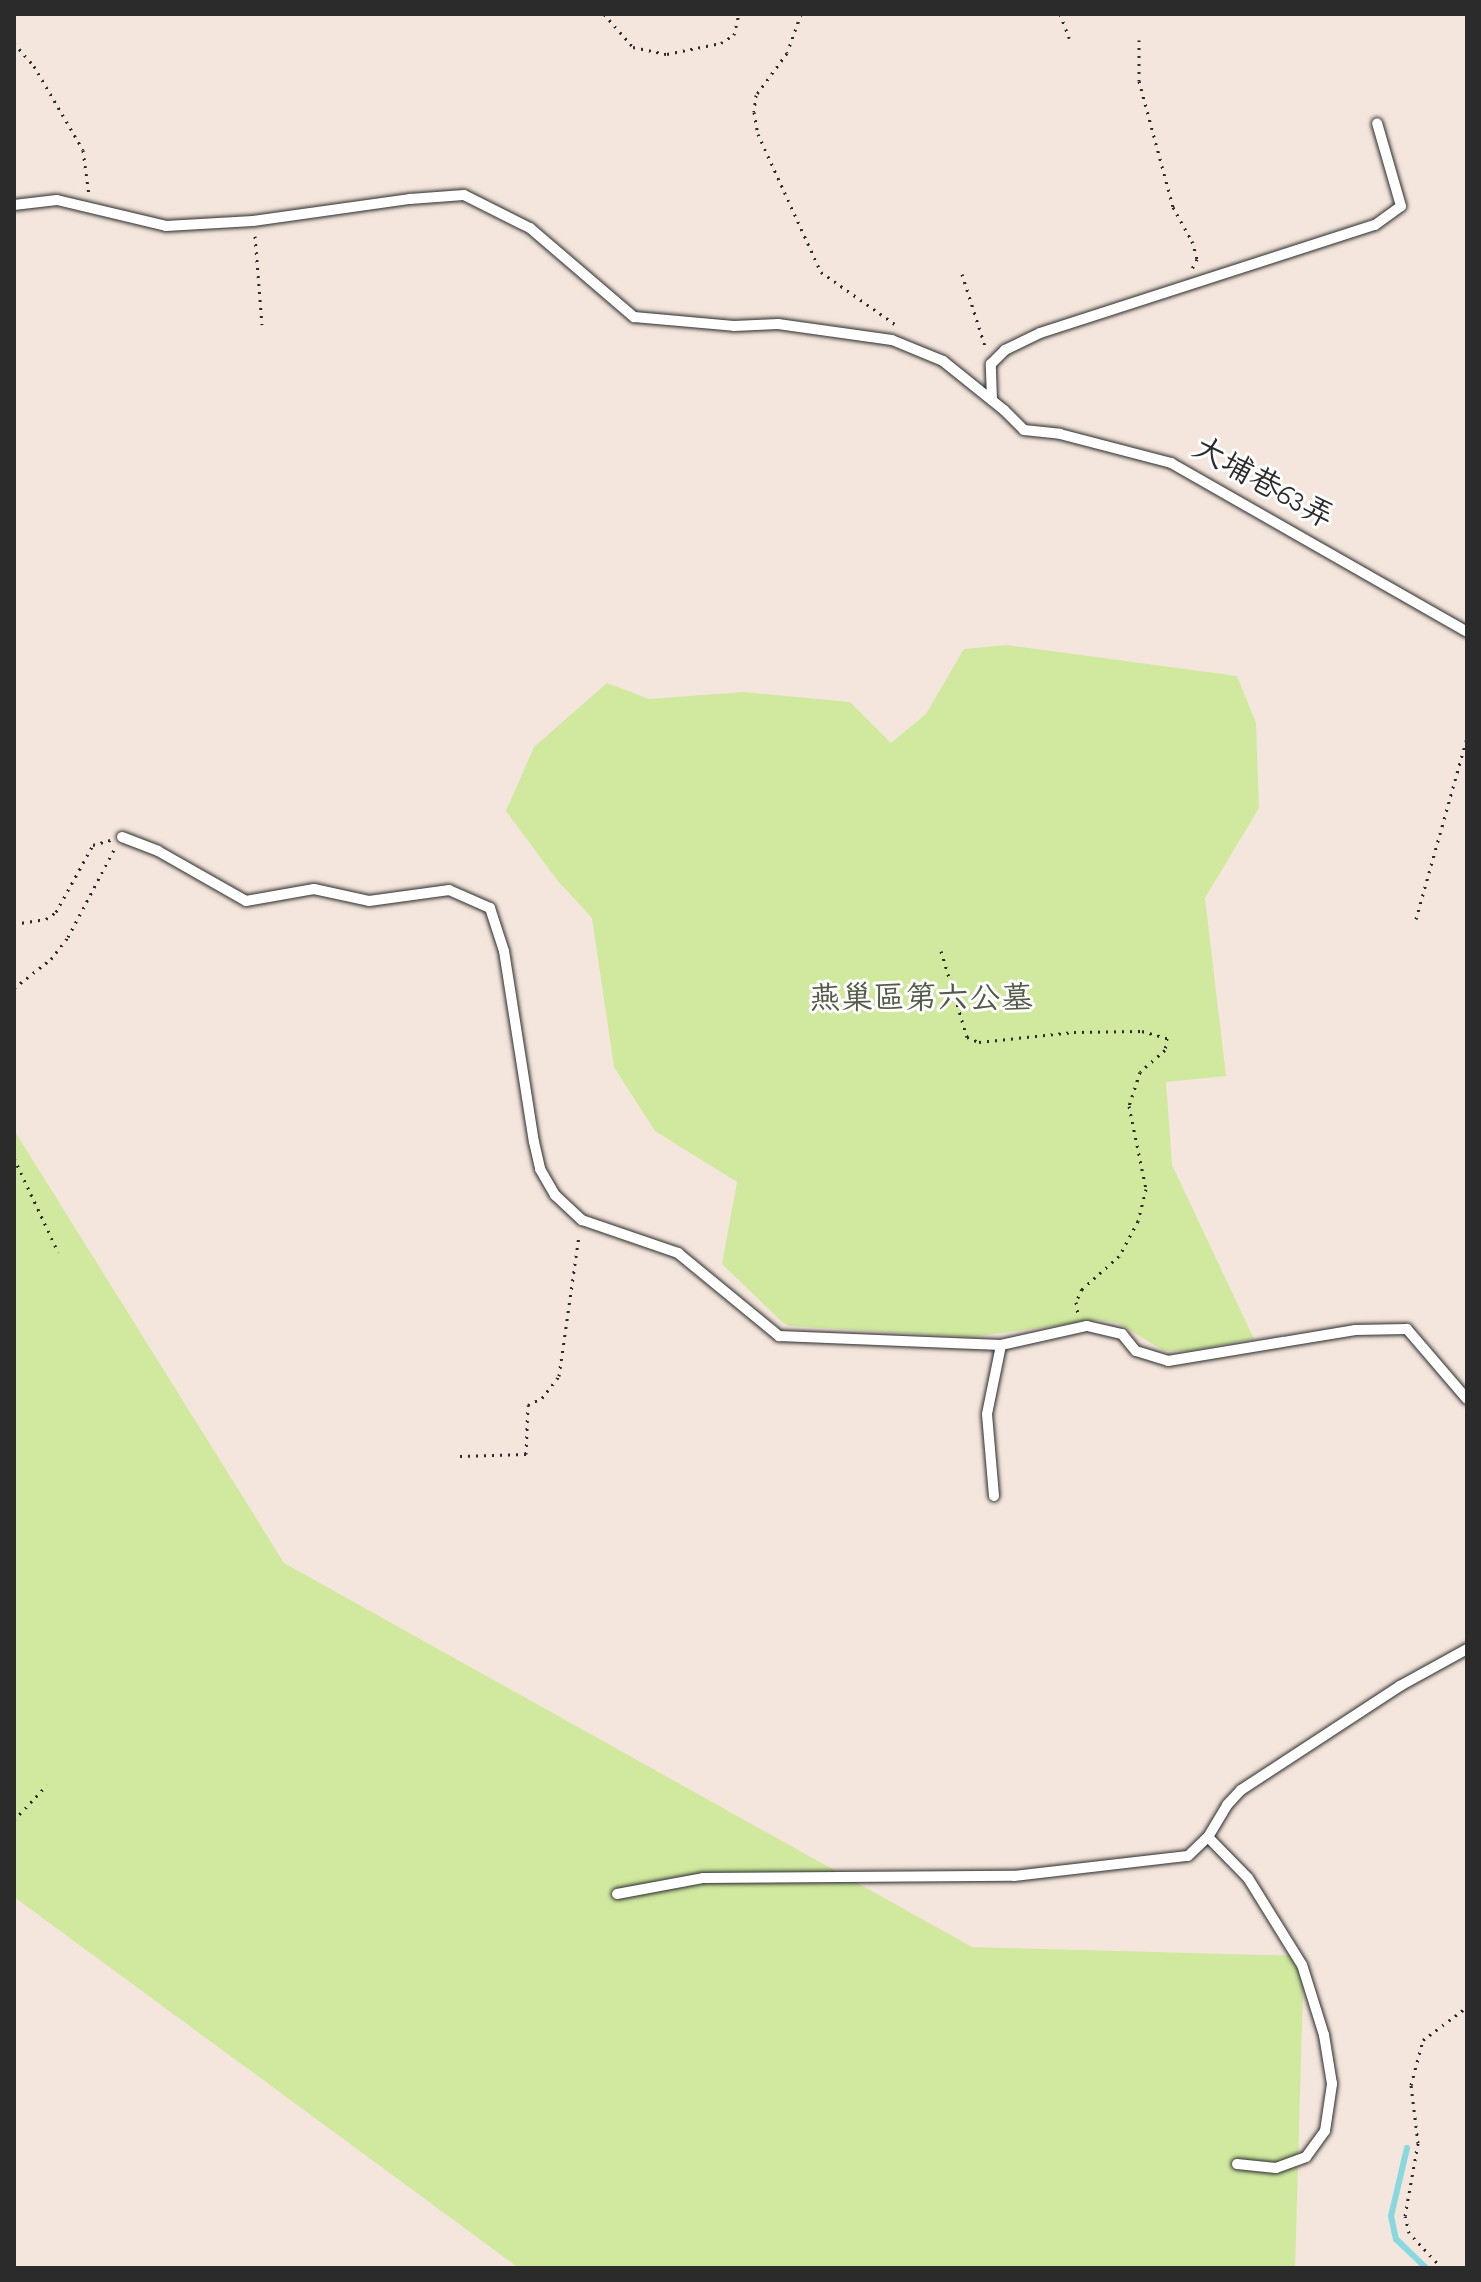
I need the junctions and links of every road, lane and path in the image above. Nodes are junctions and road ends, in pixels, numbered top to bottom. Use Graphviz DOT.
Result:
graph roads {
  1 [pos="604,14"];
  2 [pos="739,14"];
  3 [pos="801,14"];
  4 [pos="1060,14"];
  5 [pos="1069,38"];
  6 [pos="1139,40"];
  7 [pos="14,43"];
  8 [pos="1377,123"];
  9 [pos="14,205"];
  10 [pos="90,206"];
  11 [pos="253,221"];
  12 [pos="962,274"];
  13 [pos="1184,287"];
  14 [pos="262,325"];
  15 [pos="896,326"];
  16 [pos="991,364"];
  17 [pos="992,400"];
  18 [pos="1467,632"];
  19 [pos="1467,737"];
  20 [pos="122,837"];
  21 [pos="1416,919"];
  22 [pos="14,924"];
  23 [pos="941,951"];
  24 [pos="14,988"];
  25 [pos="14,1059"];
  26 [pos="14,1073"];
  27 [pos="14,1158"];
  28 [pos="582,1220"];
  29 [pos="58,1252"];
  30 [pos="1078,1328"];
  31 [pos="1001,1345"];
  32 [pos="1467,1399"];
  33 [pos="460,1456"];
  34 [pos="994,1496"];
  35 [pos="1467,1649"];
  36 [pos="47,1785"];
  37 [pos="14,1820"];
  38 [pos="1208,1837"];
  39 [pos="617,1894"];
  40 [pos="1467,2007"];
  41 [pos="1237,2164"];
  42 [pos="1442,2268"];
  1 -- 2 [label="path"];
  3 -- 15 [label="path"];
  4 -- 5 [label="path"];
  6 -- 13 [label="path"];
  7 -- 10 [label="path"];
  8 -- 13 [label="lane"];
  9 -- 10 [label="lane, 大埔巷63弄"];
  10 -- 11 [label="lane, 大埔巷63弄"];
  11 -- 14 [label="path"];
  11 -- 17 [label="lane, 大埔巷63弄"];
  12 -- 16 [label="path"];
  13 -- 16 [label="lane"];
  16 -- 17 [label="lane"];
  17 -- 18 [label="lane, 大埔巷63弄"];
  19 -- 21 [label="path"];
  20 -- 22 [label="path"];
  20 -- 24 [label="path"];
  20 -- 28 [label="lane"];
  23 -- 30 [label="path"];
  25 -- 26 [label="path"];
  27 -- 29 [label="path"];
  28 -- 31 [label="lane"];
  28 -- 33 [label="path"];
  30 -- 31 [label="lane"];
  30 -- 32 [label="lane"];
  31 -- 34 [label="lane"];
  35 -- 38 [label="lane"];
  36 -- 37 [label="path"];
  38 -- 39 [label="lane"];
  38 -- 41 [label="lane"];
  40 -- 42 [label="path"];
}
